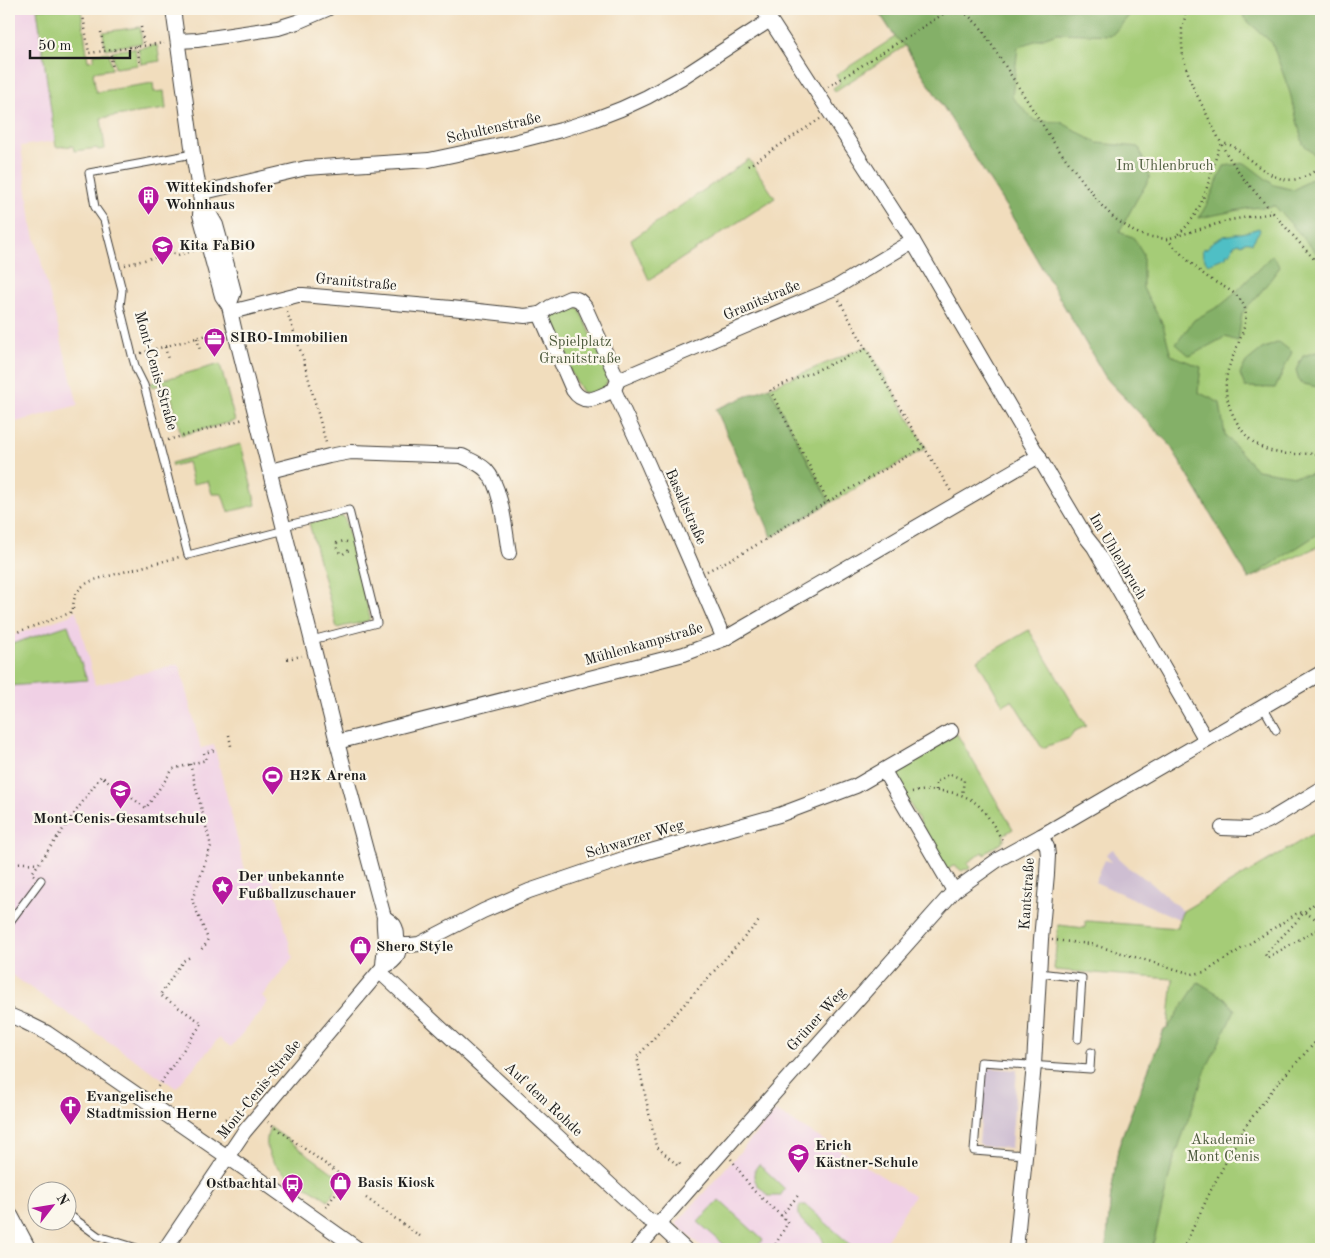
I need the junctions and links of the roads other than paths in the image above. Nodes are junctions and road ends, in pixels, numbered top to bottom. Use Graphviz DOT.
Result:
graph roads {
  1 [pos="173,9"];
  2 [pos="327,9"];
  3 [pos="766,14"];
  4 [pos="178,41"];
  5 [pos="193,154"];
  6 [pos="200,197"];
  7 [pos="913,241"];
  8 [pos="230,309"];
  9 [pos="540,314"];
  10 [pos="616,385"];
  11 [pos="1039,456"];
  12 [pos="270,471"];
  13 [pos="284,528"];
  14 [pos="509,553"];
  15 [pos="724,638"];
  16 [pos="312,640"];
  17 [pos="1321,673"];
  18 [pos="1263,707"];
  19 [pos="1276,730"];
  20 [pos="951,731"];
  21 [pos="1206,740"];
  22 [pos="337,742"];
  23 [pos="884,771"];
  24 [pos="1321,789"];
  25 [pos="1222,828"];
  26 [pos="1041,836"];
  27 [pos="39,878"];
  28 [pos="954,891"];
  29 [pos="384,917"];
  30 [pos="9,923"];
  31 [pos="399,945"];
  32 [pos="382,970"];
  33 [pos="1039,973"];
  34 [pos="9,1015"];
  35 [pos="1078,1039"];
  36 [pos="1091,1052"];
  37 [pos="1034,1065"];
  38 [pos="1025,1155"];
  39 [pos="228,1157"];
  40 [pos="9,1217"];
  41 [pos="78,1221"];
  42 [pos="659,1225"];
  43 [pos="26,1249"];
  44 [pos="140,1249"];
  45 [pos="165,1249"];
  46 [pos="358,1249"];
  47 [pos="637,1249"];
  48 [pos="685,1249"];
  49 [pos="1016,1249"];
  1 -- 4 [label="street"];
  2 -- 4 [label="street"];
  3 -- 6 [label="street, Schultenstraße"];
  3 -- 7 [label="street, Im Uhlenbruch"];
  4 -- 5 [label="street"];
  5 -- 6 [label="street"];
  5 -- 13 [label="lane, Mont-Cenis-Straße"];
  6 -- 8 [label="street"];
  7 -- 10 [label="street, Granitstraße"];
  7 -- 11 [label="street, Im Uhlenbruch"];
  8 -- 9 [label="street, Granitstraße"];
  8 -- 12 [label="street"];
  9 -- 10 [label="street, Granitstraße"];
  9 -- 10 [label="street, Granitstraße"];
  10 -- 15 [label="street, Basaltstraße"];
  11 -- 15 [label="street, Mühlenkampstraße"];
  11 -- 21 [label="street, Im Uhlenbruch"];
  12 -- 13 [label="street"];
  12 -- 14 [label="street"];
  13 -- 16 [label="street"];
  13 -- 16 [label="lane"];
  15 -- 22 [label="street, Mühlenkampstraße"];
  16 -- 22 [label="street"];
  17 -- 18 [label="street"];
  18 -- 19 [label="lane"];
  18 -- 21 [label="street"];
  20 -- 23 [label="street, Schwarzer Weg"];
  21 -- 26 [label="street"];
  22 -- 29 [label="street"];
  23 -- 28 [label="street"];
  23 -- 31 [label="street, Schwarzer Weg"];
  24 -- 25 [label="street"];
  26 -- 28 [label="street, Grüner Weg"];
  26 -- 33 [label="street, Kantstraße"];
  27 -- 30 [label="lane"];
  28 -- 42 [label="street, Grüner Weg"];
  29 -- 31 [label="street"];
  29 -- 32 [label="street"];
  31 -- 32 [label="street, Mont-Cenis-Straße"];
  32 -- 39 [label="street, Mont-Cenis-Straße"];
  32 -- 42 [label="street, Auf dem Rohde"];
  33 -- 35 [label="lane"];
  33 -- 37 [label="street, Kantstraße"];
  34 -- 39 [label="street"];
  36 -- 37 [label="lane"];
  37 -- 38 [label="street, Kantstraße"];
  37 -- 38 [label="lane"];
  38 -- 49 [label="street, Kantstraße"];
  39 -- 45 [label="street"];
  39 -- 46 [label="street, Mont-Cenis-Straße"];
  40 -- 43 [label="main road"];
  41 -- 44 [label="lane"];
  42 -- 47 [label="street, Grüner Weg"];
  42 -- 48 [label="street, Auf dem Rohde"];
}
